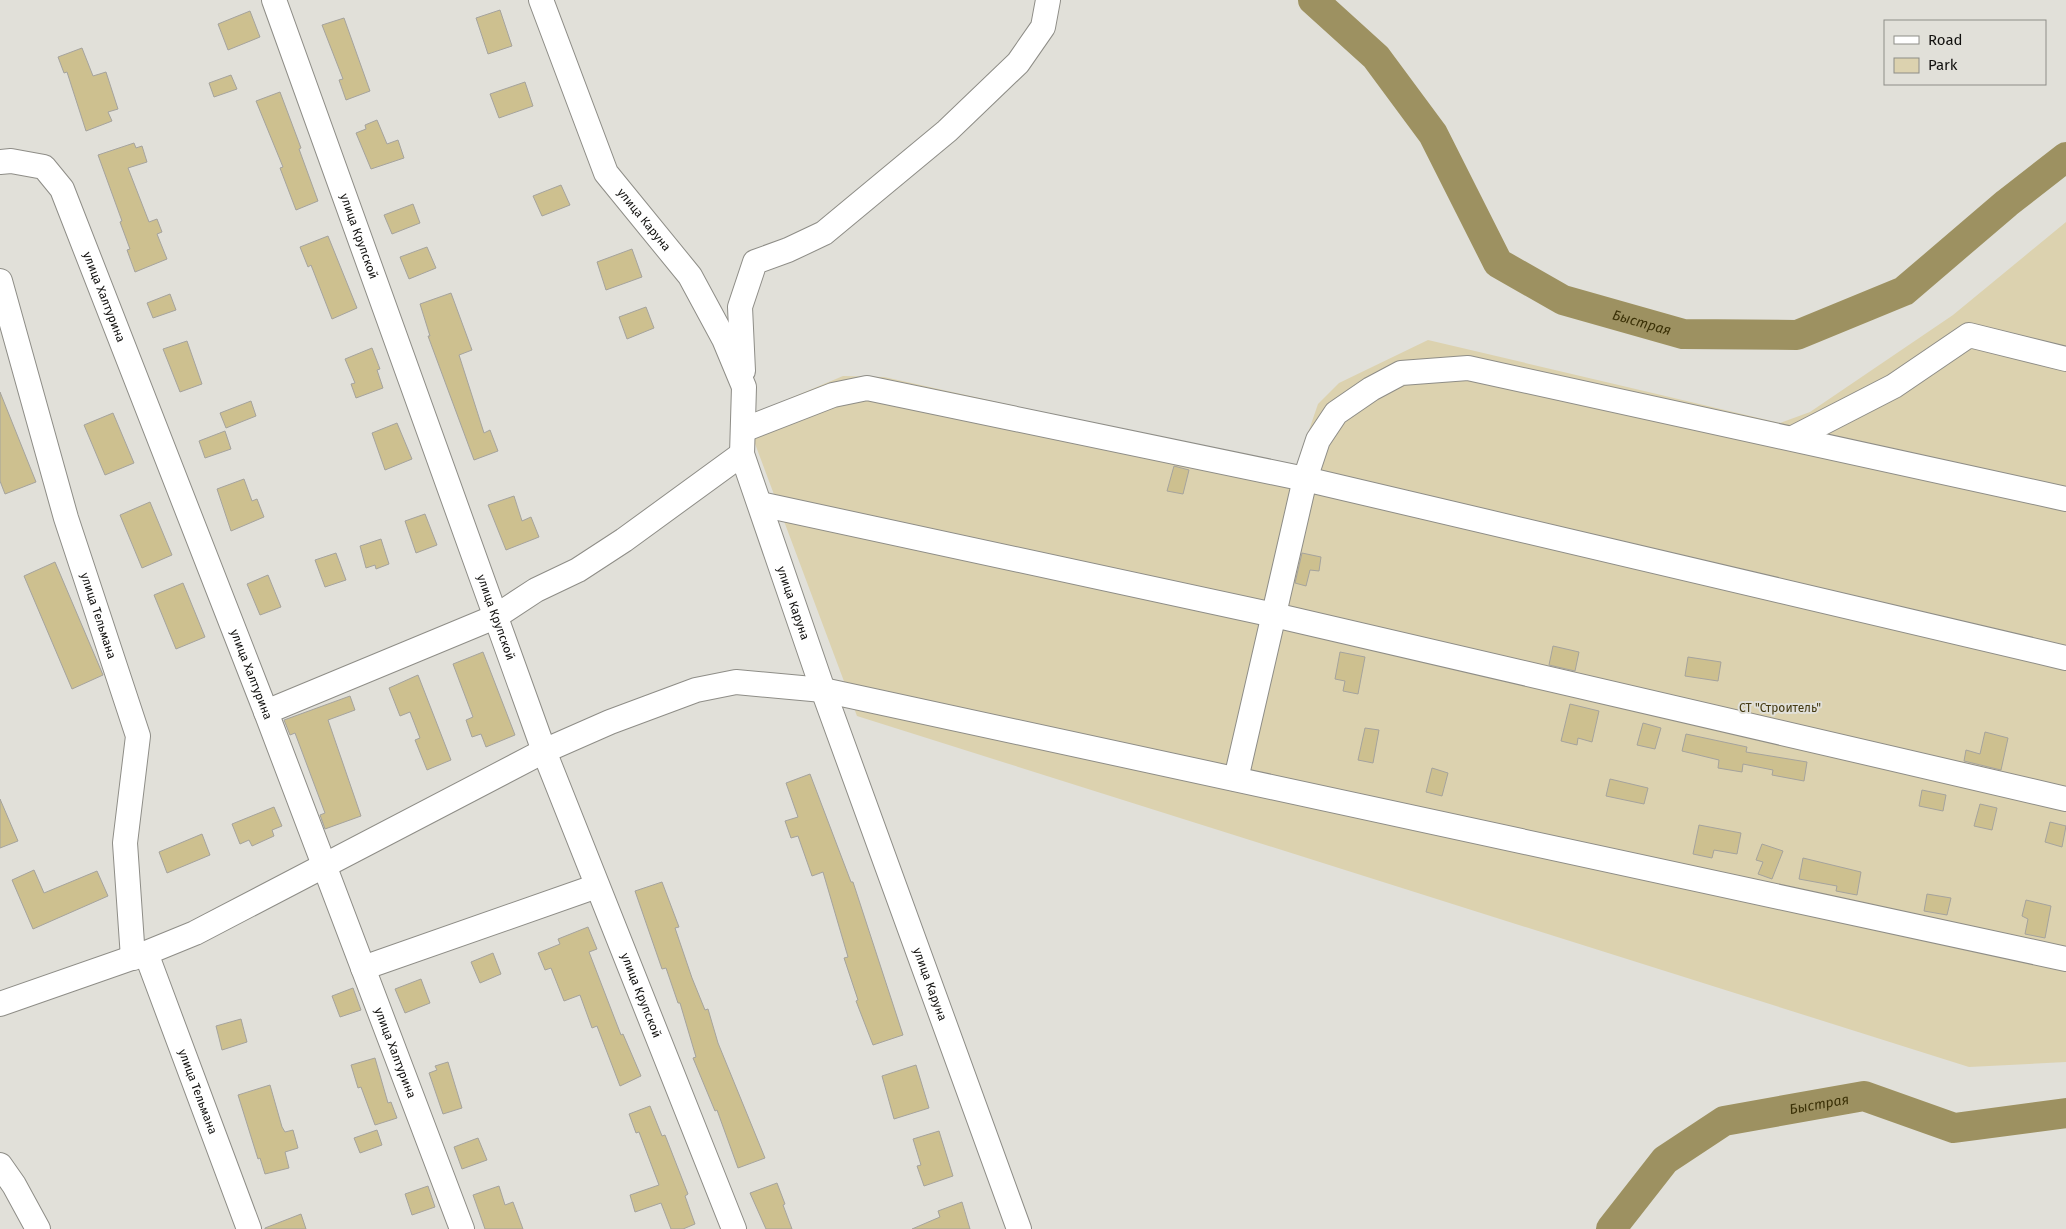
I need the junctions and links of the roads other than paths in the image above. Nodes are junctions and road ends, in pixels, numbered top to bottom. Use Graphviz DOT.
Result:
graph roads {
  1 [pos="274,0"];
  2 [pos="541,0"];
  3 [pos="1048,0"];
  4 [pos="0,162"];
  5 [pos="0,281"];
  6 [pos="2066,359"];
  7 [pos="744,387"];
  8 [pos="743,430"];
  9 [pos="1793,438"];
  10 [pos="742,454"];
  11 [pos="1305,479"];
  12 [pos="2066,499"];
  13 [pos="760,504"];
  14 [pos="1274,615"];
  15 [pos="495,617"];
  16 [pos="2066,658"];
  17 [pos="823,690"];
  18 [pos="266,712"];
  19 [pos="544,752"];
  20 [pos="1236,779"];
  21 [pos="2066,798"];
  22 [pos="323,865"];
  23 [pos="597,886"];
  24 [pos="140,956"];
  25 [pos="2066,960"];
  26 [pos="362,968"];
  27 [pos="0,1004"];
  28 [pos="0,1165"];
  29 [pos="38,1229"];
  30 [pos="249,1229"];
  31 [pos="462,1229"];
  32 [pos="734,1229"];
  33 [pos="1019,1229"];
  1 -- 15 [label="street, улица Крупской"];
  2 -- 7 [label="street, улица Каруна"];
  3 -- 7 [label="street"];
  4 -- 18 [label="street, улица Халтурина"];
  5 -- 24 [label="street, улица Тельмана"];
  6 -- 9 [label="street"];
  7 -- 8 [label="street, улица Каруна"];
  8 -- 10 [label="street, улица Каруна"];
  8 -- 11 [label="street"];
  9 -- 11 [label="street"];
  9 -- 12 [label="street"];
  10 -- 13 [label="street, улица Каруна"];
  10 -- 15 [label="street"];
  11 -- 14 [label="street"];
  11 -- 16 [label="street"];
  13 -- 14 [label="street"];
  13 -- 17 [label="street, улица Каруна"];
  14 -- 20 [label="street"];
  14 -- 21 [label="street"];
  15 -- 18 [label="street"];
  15 -- 19 [label="street, улица Крупской"];
  17 -- 19 [label="street"];
  17 -- 20 [label="street"];
  17 -- 33 [label="street, улица Каруна"];
  18 -- 22 [label="street, улица Халтурина"];
  19 -- 22 [label="street"];
  19 -- 23 [label="street, улица Крупской"];
  20 -- 25 [label="street"];
  22 -- 24 [label="street"];
  22 -- 26 [label="street, улица Халтурина"];
  23 -- 26 [label="street"];
  23 -- 32 [label="street, улица Крупской"];
  24 -- 27 [label="street"];
  24 -- 30 [label="street, улица Тельмана"];
  26 -- 31 [label="street, улица Халтурина"];
  28 -- 29 [label="street"];
}
